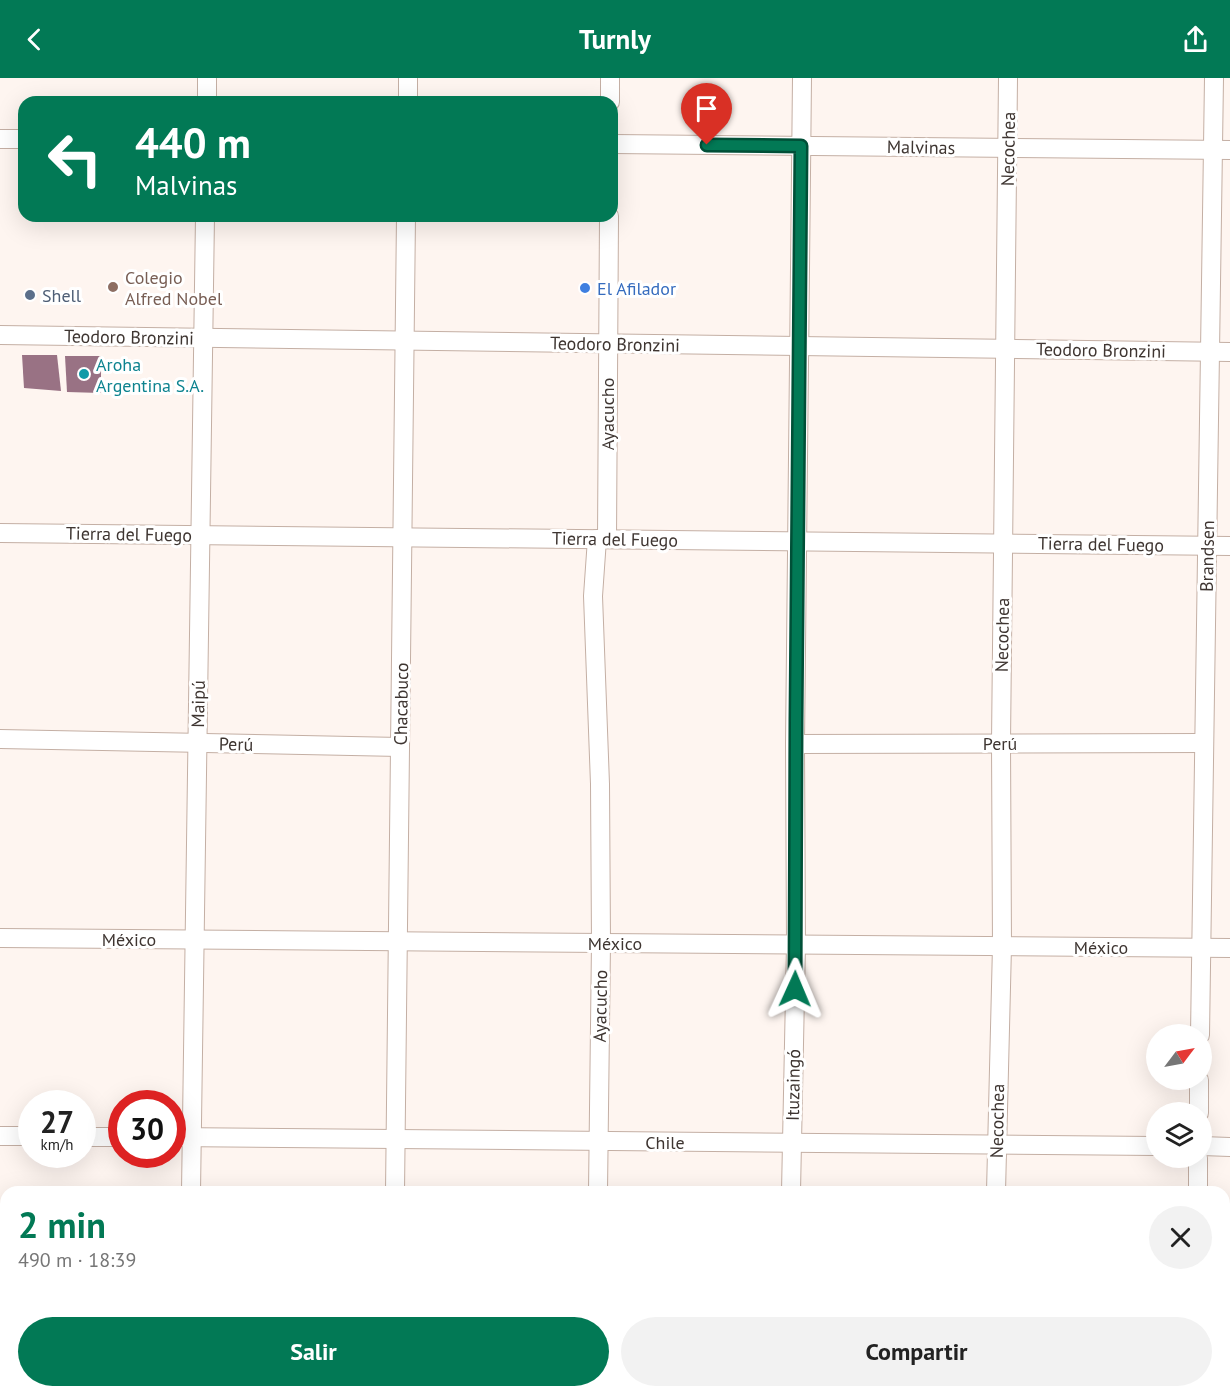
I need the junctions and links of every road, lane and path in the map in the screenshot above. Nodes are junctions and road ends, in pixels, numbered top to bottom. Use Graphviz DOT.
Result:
graph roads {
  1 [pos="207,78"];
  2 [pos="408,78"];
  3 [pos="610,78"];
  4 [pos="802,78"];
  5 [pos="1008,78"];
  6 [pos="1214,78"];
  7 [pos="207,96"];
  8 [pos="408,96"];
  9 [pos="610,96"];
  10 [pos="0,139"];
  11 [pos="18,139"];
  12 [pos="618,144"];
  13 [pos="801,146"];
  14 [pos="1008,148"];
  15 [pos="1221,150"];
  16 [pos="206,222"];
  17 [pos="406,222"];
  18 [pos="609,222"];
  19 [pos="0,335"];
  20 [pos="204,338"];
  21 [pos="405,341"];
  22 [pos="608,344"];
  23 [pos="800,346"];
  24 [pos="1005,349"];
  25 [pos="1210,352"];
  26 [pos="1230,352"];
  27 [pos="0,533"];
  28 [pos="201,535"];
  29 [pos="403,537"];
  30 [pos="602,539"];
  31 [pos="797,541"];
  32 [pos="1003,543"];
  33 [pos="1207,546"];
  34 [pos="1230,546"];
  35 [pos="0,739"];
  36 [pos="198,743"];
  37 [pos="1001,743"];
  38 [pos="795,744"];
  39 [pos="1204,744"];
  40 [pos="400,747"];
  41 [pos="0,939"];
  42 [pos="195,940"];
  43 [pos="398,941"];
  44 [pos="600,943"];
  45 [pos="796,945"];
  46 [pos="1002,946"];
  47 [pos="1201,948"];
  48 [pos="1230,948"];
  49 [pos="1200,1024"];
  50 [pos="0,1136"];
  51 [pos="18,1136"];
  52 [pos="186,1138"];
  53 [pos="192,1138"];
  54 [pos="396,1139"];
  55 [pos="598,1141"];
  56 [pos="792,1143"];
  57 [pos="997,1144"];
  58 [pos="1146,1146"];
  59 [pos="1212,1146"];
  60 [pos="1230,1146"];
  61 [pos="1198,1168"];
  62 [pos="191,1186"];
  63 [pos="395,1186"];
  64 [pos="598,1186"];
  65 [pos="791,1186"];
  66 [pos="996,1186"];
  67 [pos="1198,1186"];
  1 -- 7 [label="street"];
  2 -- 8 [label="street"];
  3 -- 9 [label="street"];
  4 -- 13 [label="street, Ituzaingó"];
  5 -- 14 [label="street, Necochea"];
  6 -- 15 [label="street, Brandsen"];
  10 -- 11 [label="street"];
  12 -- 13 [label="street, Malvinas"];
  13 -- 14 [label="street, Malvinas"];
  13 -- 23 [label="street, Ituzaingó"];
  14 -- 15 [label="street, Malvinas"];
  14 -- 24 [label="street, Necochea"];
  15 -- 25 [label="street, Brandsen"];
  16 -- 20 [label="street, Maipú"];
  17 -- 21 [label="street, Chacabuco"];
  18 -- 22 [label="street, Ayacucho"];
  19 -- 20 [label="street, Teodoro Bronzini"];
  20 -- 21 [label="street, Teodoro Bronzini"];
  20 -- 28 [label="street, Maipú"];
  21 -- 22 [label="street, Teodoro Bronzini"];
  21 -- 29 [label="street, Chacabuco"];
  22 -- 23 [label="street, Teodoro Bronzini"];
  22 -- 30 [label="street, Ayacucho"];
  23 -- 24 [label="street, Teodoro Bronzini"];
  23 -- 31 [label="street, Ituzaingó"];
  24 -- 25 [label="street, Teodoro Bronzini"];
  24 -- 32 [label="street, Necochea"];
  25 -- 26 [label="street, Teodoro Bronzini"];
  25 -- 33 [label="street, Brandsen"];
  27 -- 28 [label="street, Tierra del Fuego"];
  28 -- 29 [label="street, Tierra del Fuego"];
  28 -- 36 [label="street, Maipú"];
  29 -- 30 [label="street, Tierra del Fuego"];
  29 -- 40 [label="street, Chacabuco"];
  30 -- 31 [label="street, Tierra del Fuego"];
  30 -- 44 [label="street, Ayacucho"];
  31 -- 32 [label="street, Tierra del Fuego"];
  31 -- 38 [label="street, Ituzaingó"];
  32 -- 33 [label="street, Tierra del Fuego"];
  32 -- 37 [label="street, Necochea"];
  33 -- 34 [label="street, Tierra del Fuego"];
  33 -- 39 [label="street, Brandsen"];
  35 -- 36 [label="street, Perú"];
  36 -- 40 [label="street, Perú"];
  36 -- 42 [label="street, Maipú"];
  37 -- 38 [label="street, Perú"];
  37 -- 39 [label="street, Perú"];
  37 -- 46 [label="street, Necochea"];
  38 -- 45 [label="street, Ituzaingó"];
  39 -- 47 [label="street, Brandsen"];
  40 -- 43 [label="street, Chacabuco"];
  41 -- 42 [label="street, México"];
  42 -- 43 [label="street, México"];
  42 -- 53 [label="street, Maipú"];
  43 -- 44 [label="street, México"];
  43 -- 54 [label="street, Chacabuco"];
  44 -- 45 [label="street, México"];
  44 -- 55 [label="street, Ayacucho"];
  45 -- 46 [label="street, México"];
  45 -- 56 [label="street, Ituzaingó"];
  46 -- 47 [label="street, México"];
  46 -- 57 [label="street, Necochea"];
  47 -- 48 [label="street, México"];
  47 -- 49 [label="street, Brandsen"];
  50 -- 51 [label="street"];
  52 -- 53 [label="street, Chile"];
  53 -- 54 [label="street, Chile"];
  53 -- 62 [label="street, Maipú"];
  54 -- 55 [label="street, Chile"];
  54 -- 63 [label="street, Chacabuco"];
  55 -- 56 [label="street, Chile"];
  55 -- 64 [label="street, Ayacucho"];
  56 -- 57 [label="street, Chile"];
  56 -- 65 [label="street, Ituzaingó"];
  57 -- 58 [label="street, Chile"];
  57 -- 66 [label="street, Necochea"];
  59 -- 60 [label="street"];
  61 -- 67 [label="street"];
}
